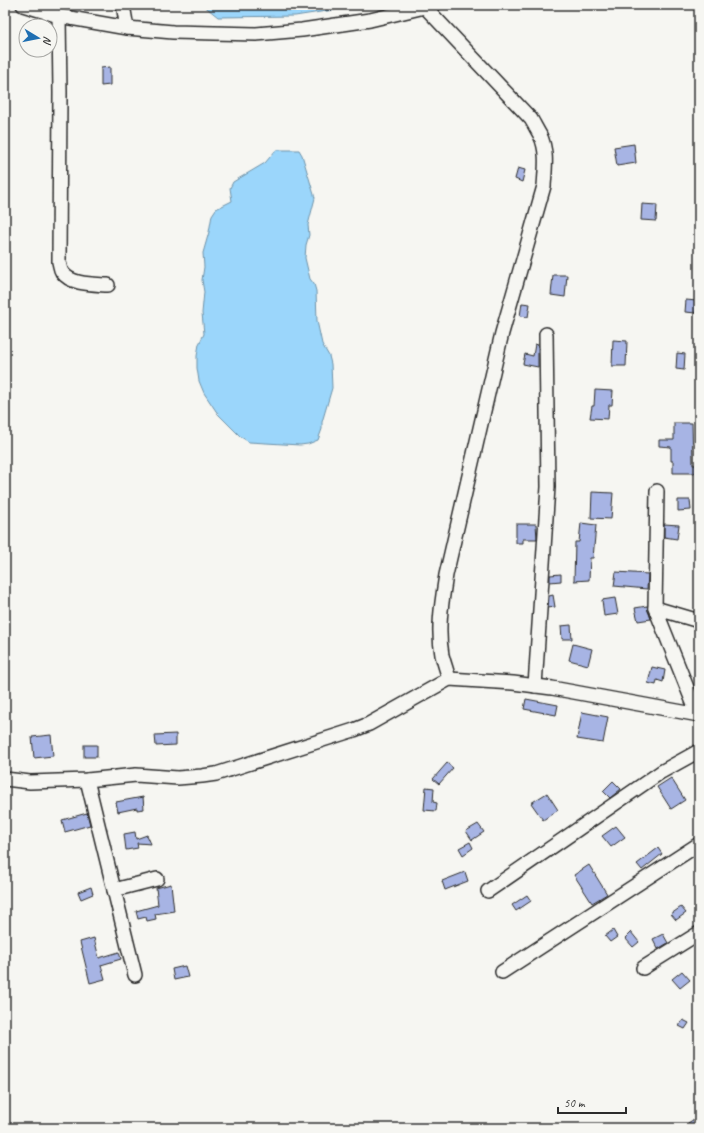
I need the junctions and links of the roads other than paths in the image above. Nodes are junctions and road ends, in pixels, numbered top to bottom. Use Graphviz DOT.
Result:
graph roads {
  1 [pos="23,5"];
  2 [pos="123,5"];
  3 [pos="429,6"];
  4 [pos="59,16"];
  5 [pos="127,28"];
  6 [pos="108,285"];
  7 [pos="546,334"];
  8 [pos="657,491"];
  9 [pos="655,608"];
  10 [pos="699,621"];
  11 [pos="450,679"];
  12 [pos="534,686"];
  13 [pos="699,715"];
  14 [pos="699,750"];
  15 [pos="5,779"];
  16 [pos="87,780"];
  17 [pos="699,844"];
  18 [pos="157,879"];
  19 [pos="114,890"];
  20 [pos="488,891"];
  21 [pos="699,933"];
  22 [pos="643,968"];
  23 [pos="502,972"];
  24 [pos="135,975"];
  1 -- 4 [label="street"];
  2 -- 5 [label="street"];
  3 -- 5 [label="street"];
  3 -- 11 [label="street"];
  4 -- 5 [label="street"];
  4 -- 6 [label="street"];
  7 -- 12 [label="street"];
  8 -- 9 [label="street"];
  9 -- 10 [label="street"];
  9 -- 13 [label="street"];
  11 -- 12 [label="street"];
  11 -- 16 [label="street"];
  12 -- 13 [label="street"];
  14 -- 20 [label="street"];
  15 -- 16 [label="street"];
  16 -- 19 [label="street"];
  17 -- 23 [label="street"];
  18 -- 19 [label="street"];
  19 -- 24 [label="street"];
  21 -- 22 [label="street"];
}
